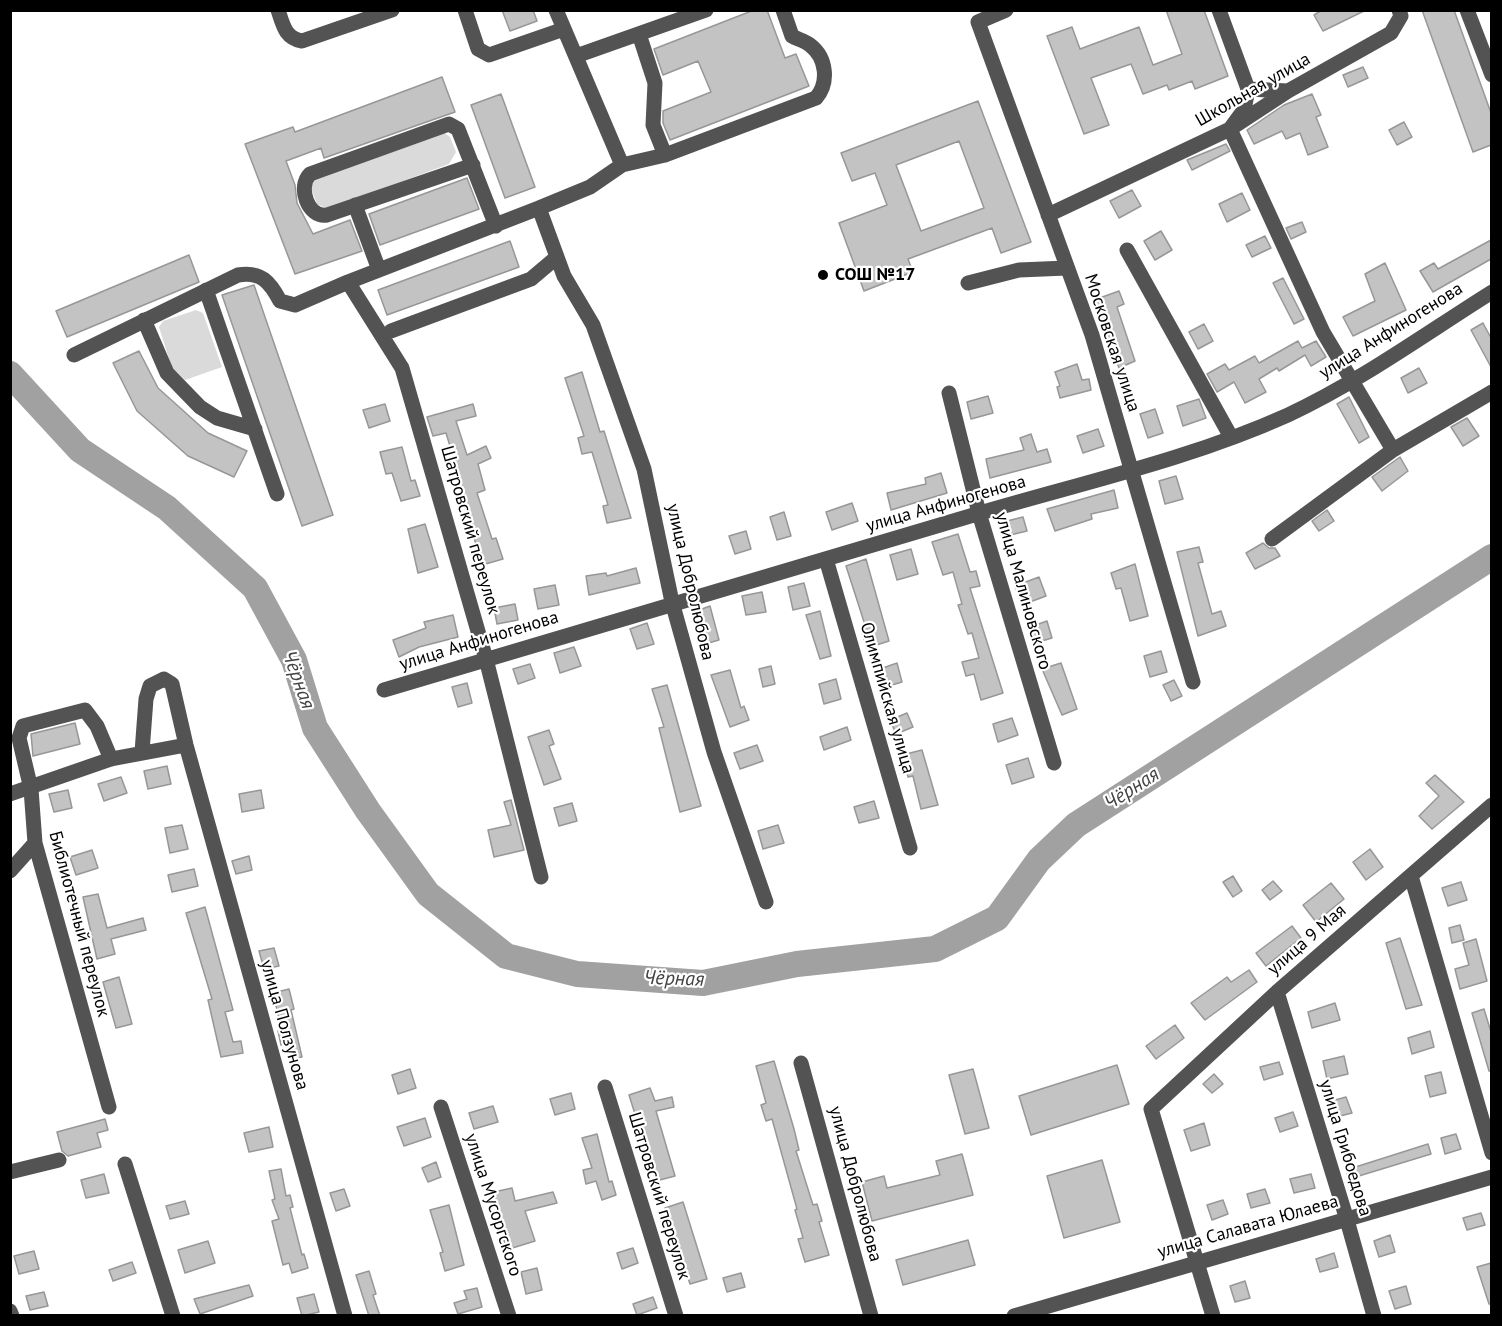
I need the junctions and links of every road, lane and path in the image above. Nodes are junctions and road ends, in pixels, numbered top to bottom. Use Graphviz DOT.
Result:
graph roads {
  1 [pos="278,10"];
  2 [pos="392,10"];
  3 [pos="465,10"];
  4 [pos="556,10"];
  5 [pos="706,10"];
  6 [pos="783,10"];
  7 [pos="1006,10"];
  8 [pos="1219,10"];
  9 [pos="1467,10"];
  10 [pos="1400,13"];
  11 [pos="564,29"];
  12 [pos="639,34"];
  13 [pos="576,56"];
  14 [pos="1491,75"];
  15 [pos="1248,89"];
  16 [pos="1288,91"];
  17 [pos="1230,129"];
  18 [pos="665,155"];
  19 [pos="473,165"];
  20 [pos="622,165"];
  21 [pos="355,205"];
  22 [pos="539,208"];
  23 [pos="1048,215"];
  24 [pos="496,225"];
  25 [pos="1126,250"];
  26 [pos="557,257"];
  27 [pos="1067,268"];
  28 [pos="379,270"];
  29 [pos="348,282"];
  30 [pos="968,283"];
  31 [pos="207,290"];
  32 [pos="1491,292"];
  33 [pos="144,320"];
  34 [pos="387,335"];
  35 [pos="74,355"];
  36 [pos="1350,381"];
  37 [pos="1491,392"];
  38 [pos="949,393"];
  39 [pos="255,429"];
  40 [pos="1231,437"];
  41 [pos="1393,450"];
  42 [pos="1132,472"];
  43 [pos="277,494"];
  44 [pos="980,513"];
  45 [pos="1272,539"];
  46 [pos="826,559"];
  47 [pos="672,602"];
  48 [pos="486,659"];
  49 [pos="1193,682"];
  50 [pos="384,690"];
  51 [pos="186,745"];
  52 [pos="142,752"];
  53 [pos="111,759"];
  54 [pos="1054,763"];
  55 [pos="31,789"];
  56 [pos="10,794"];
  57 [pos="1491,805"];
  58 [pos="35,843"];
  59 [pos="910,848"];
  60 [pos="10,871"];
  61 [pos="1411,876"];
  62 [pos="541,877"];
  63 [pos="766,902"];
  64 [pos="1276,992"];
  65 [pos="801,1063"];
  66 [pos="605,1088"];
  67 [pos="109,1107"];
  68 [pos="441,1107"];
  69 [pos="1491,1153"];
  70 [pos="58,1160"];
  71 [pos="125,1164"];
  72 [pos="10,1172"];
  73 [pos="1491,1177"];
  74 [pos="1347,1220"];
  75 [pos="1198,1261"];
  76 [pos="1037,1312"];
  77 [pos="173,1316"];
  78 [pos="345,1316"];
  79 [pos="509,1316"];
  80 [pos="676,1316"];
  81 [pos="871,1316"];
  82 [pos="1014,1316"];
  83 [pos="1213,1316"];
  84 [pos="1374,1316"];
  1 -- 2 [label="street"];
  3 -- 11 [label="street"];
  4 -- 11 [label="street"];
  5 -- 12 [label="street"];
  6 -- 18 [label="street"];
  7 -- 23 [label="street, Московская улица"];
  8 -- 15 [label="street"];
  9 -- 14 [label="street"];
  10 -- 16 [label="street, Школьная улица"];
  11 -- 13 [label="street"];
  12 -- 13 [label="street"];
  12 -- 18 [label="street"];
  13 -- 20 [label="street"];
  15 -- 16 [label="street"];
  15 -- 17 [label="street"];
  16 -- 17 [label="street, Школьная улица"];
  17 -- 23 [label="street, Школьная улица"];
  17 -- 36 [label="street"];
  18 -- 20 [label="street"];
  19 -- 21 [label="street"];
  19 -- 21 [label="street"];
  19 -- 24 [label="street"];
  20 -- 22 [label="street"];
  21 -- 28 [label="street"];
  22 -- 24 [label="street"];
  22 -- 26 [label="street, улица Добролюбова"];
  23 -- 27 [label="street, Московская улица"];
  24 -- 28 [label="street"];
  25 -- 40 [label="street"];
  26 -- 34 [label="street"];
  26 -- 47 [label="street, улица Добролюбова"];
  27 -- 30 [label="street"];
  27 -- 42 [label="street, Московская улица"];
  28 -- 29 [label="street"];
  29 -- 31 [label="street"];
  29 -- 34 [label="street, Шатровский переулок"];
  31 -- 33 [label="street"];
  31 -- 39 [label="street"];
  32 -- 36 [label="street, улица Анфиногенова"];
  33 -- 35 [label="street"];
  33 -- 39 [label="street"];
  34 -- 48 [label="street, Шатровский переулок"];
  36 -- 40 [label="street, улица Анфиногенова"];
  36 -- 41 [label="street"];
  37 -- 41 [label="street"];
  38 -- 44 [label="street, улица Малиновского"];
  39 -- 43 [label="street"];
  40 -- 42 [label="street, улица Анфиногенова"];
  41 -- 45 [label="street"];
  42 -- 44 [label="street, улица Анфиногенова"];
  42 -- 49 [label="street, Московская улица"];
  44 -- 46 [label="street, улица Анфиногенова"];
  44 -- 54 [label="street, улица Малиновского"];
  46 -- 47 [label="street, улица Анфиногенова"];
  46 -- 59 [label="street, Олимпийская улица"];
  47 -- 48 [label="street, улица Анфиногенова"];
  47 -- 63 [label="street, улица Добролюбова"];
  48 -- 50 [label="street, улица Анфиногенова"];
  48 -- 62 [label="street, Шатровский переулок"];
  51 -- 52 [label="street"];
  51 -- 52 [label="street, улица Ползунова"];
  51 -- 78 [label="street, улица Ползунова"];
  52 -- 53 [label="street"];
  53 -- 55 [label="street"];
  53 -- 55 [label="street, Библиотечный переулок"];
  55 -- 56 [label="street"];
  55 -- 58 [label="street, Библиотечный переулок"];
  57 -- 61 [label="street, улица 9 Мая"];
  58 -- 60 [label="street"];
  58 -- 67 [label="street, Библиотечный переулок"];
  61 -- 64 [label="street, улица 9 Мая"];
  61 -- 69 [label="street"];
  64 -- 74 [label="street, улица Грибоедова"];
  64 -- 75 [label="street, улица 9 Мая"];
  65 -- 81 [label="street, улица Добролюбова"];
  66 -- 80 [label="street, Шатровский переулок"];
  68 -- 79 [label="street, улица Мусоргского"];
  70 -- 72 [label="street"];
  71 -- 77 [label="street"];
  73 -- 74 [label="street, улица Салавата Юлаева"];
  74 -- 75 [label="street, улица Салавата Юлаева"];
  74 -- 84 [label="street, улица Грибоедова"];
  75 -- 76 [label="street, улица Салавата Юлаева"];
  75 -- 83 [label="street"];
  76 -- 82 [label="street, улица Салавата Юлаева"];
}
